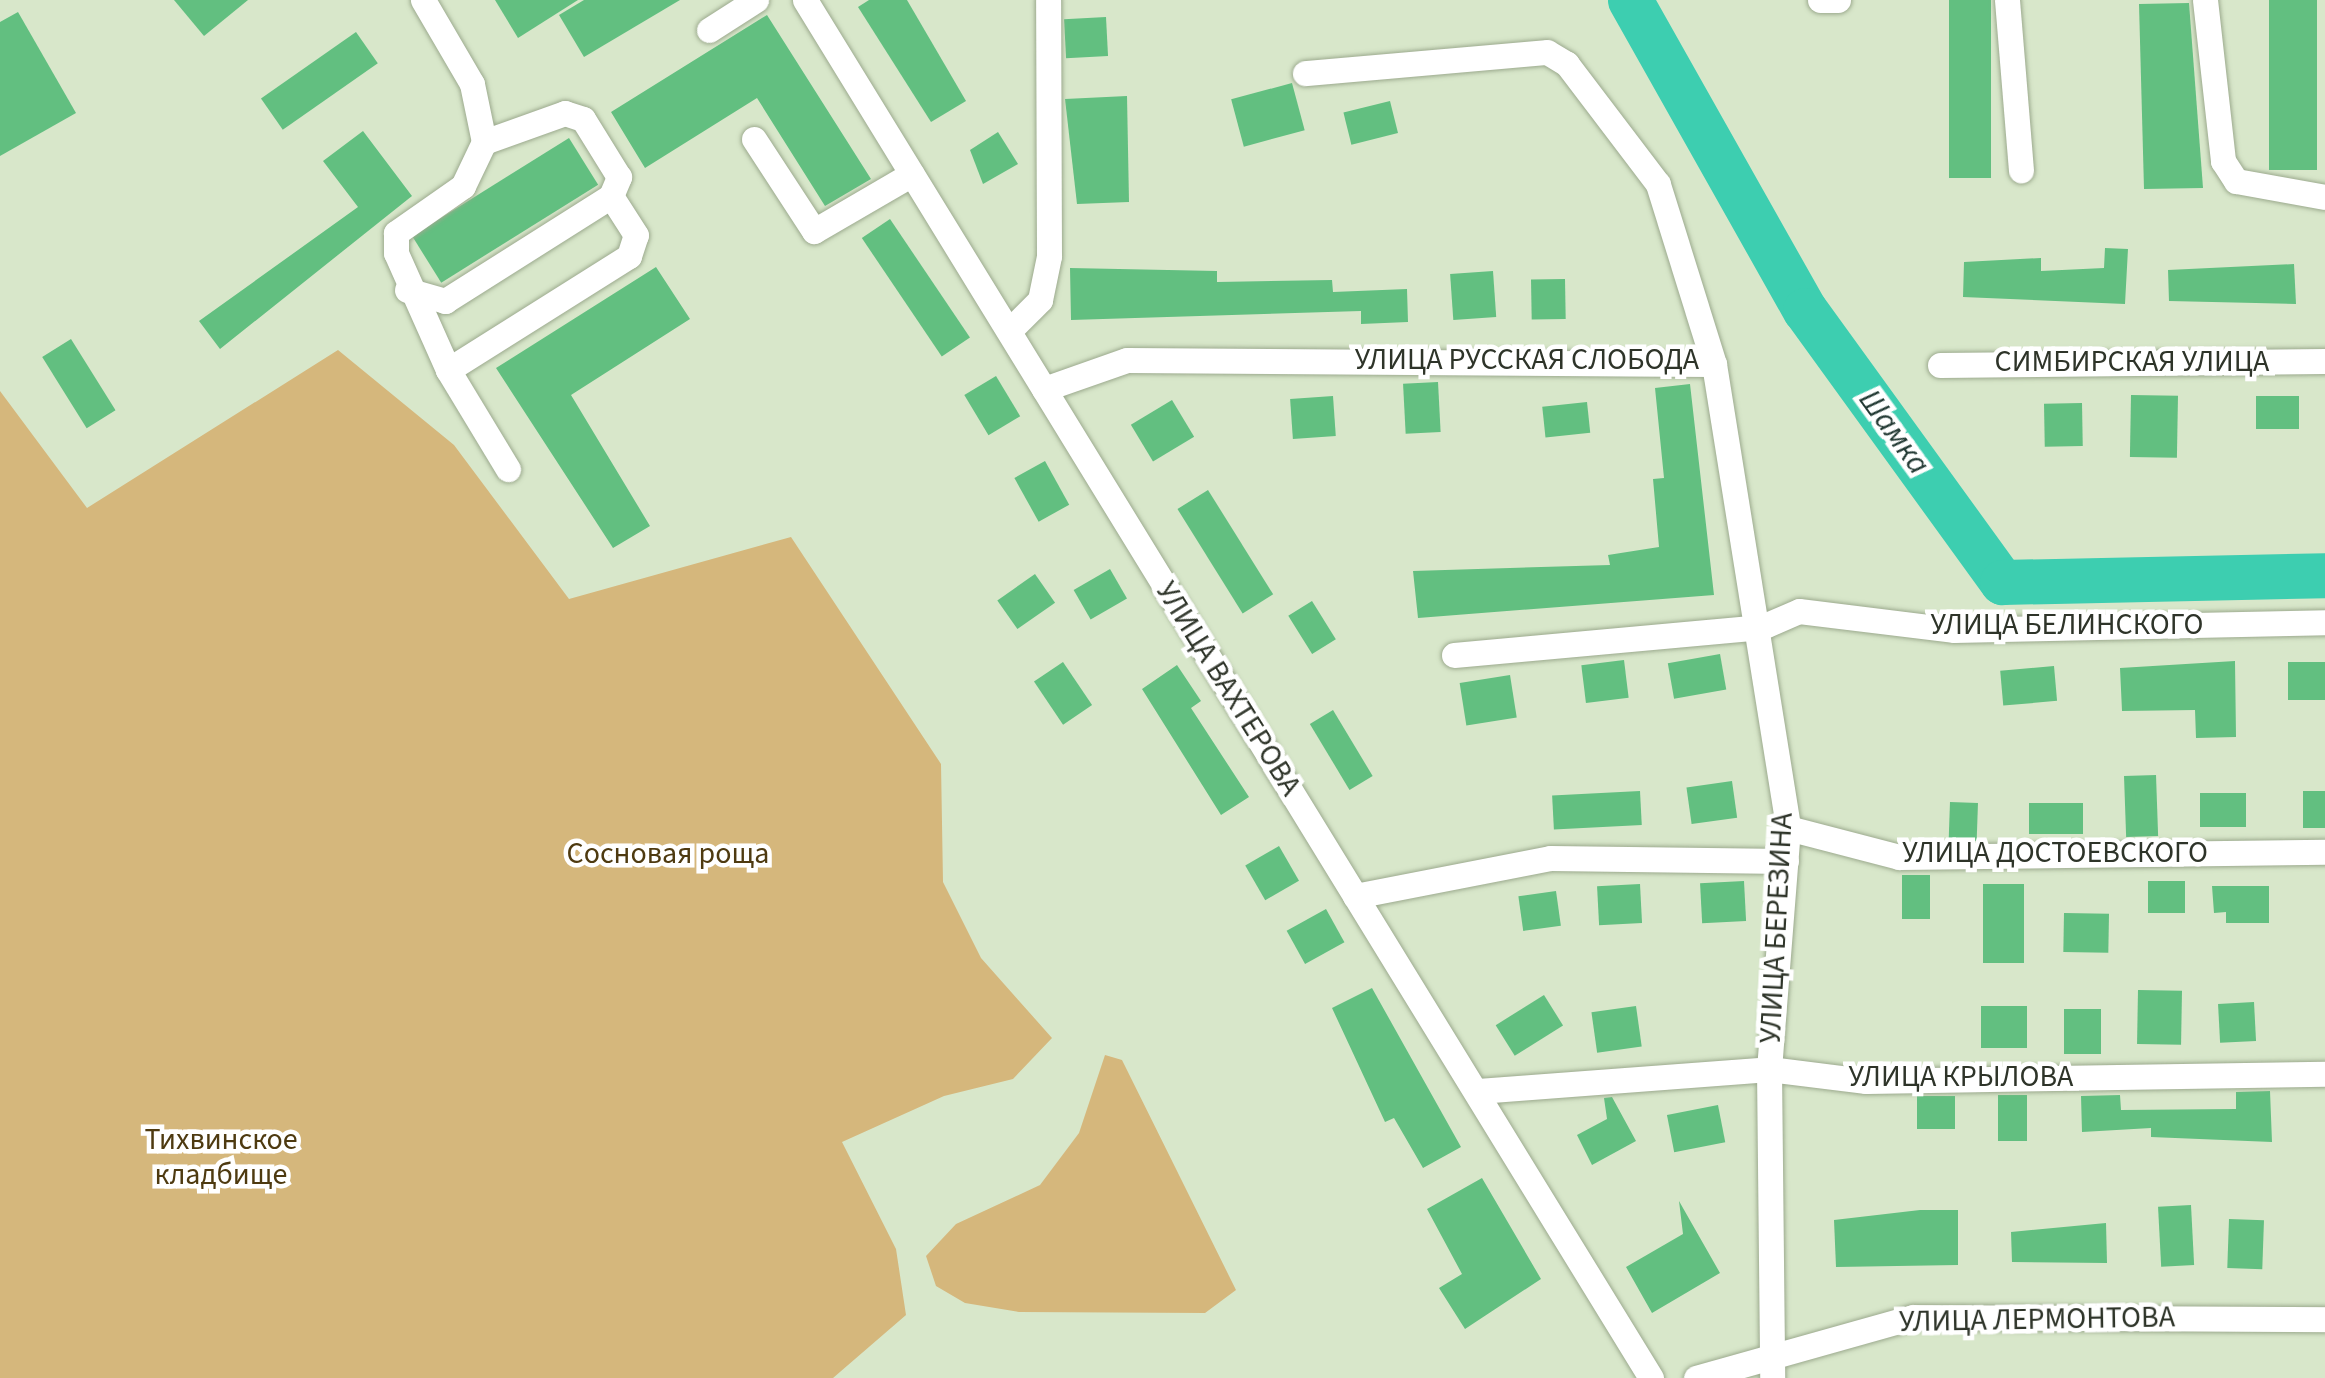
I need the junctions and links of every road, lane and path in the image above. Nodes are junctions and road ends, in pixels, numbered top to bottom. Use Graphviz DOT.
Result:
graph roads {
  1 [pos="423,0"];
  2 [pos="756,0"];
  3 [pos="1048,0"];
  4 [pos="1820,0"];
  5 [pos="1838,0"];
  6 [pos="2006,0"];
  7 [pos="2205,0"];
  8 [pos="813,3"];
  9 [pos="708,30"];
  10 [pos="1305,73"];
  11 [pos="754,139"];
  12 [pos="484,142"];
  13 [pos="2021,170"];
  14 [pos="912,174"];
  15 [pos="612,196"];
  16 [pos="2325,197"];
  17 [pos="407,290"];
  18 [pos="1008,331"];
  19 [pos="2325,361"];
  20 [pos="1714,364"];
  21 [pos="1940,365"];
  22 [pos="448,370"];
  23 [pos="1044,389"];
  24 [pos="508,469"];
  25 [pos="2325,622"];
  26 [pos="1762,627"];
  27 [pos="1454,655"];
  28 [pos="1788,828"];
  29 [pos="2325,852"];
  30 [pos="1786,861"];
  31 [pos="1355,896"];
  32 [pos="1769,1068"];
  33 [pos="2325,1074"];
  34 [pos="1478,1091"];
  35 [pos="2325,1318"];
  36 [pos="1771,1366"];
  37 [pos="1651,1378"];
  38 [pos="1696,1378"];
  1 -- 12 [label="street"];
  2 -- 9 [label="street"];
  3 -- 18 [label="street"];
  4 -- 5 [label="street"];
  6 -- 13 [label="street"];
  7 -- 16 [label="street"];
  8 -- 14 [label="street, УЛИЦА ВАХТЕРОВА"];
  10 -- 20 [label="street, УЛИЦА РУССКАЯ СЛОБОДА"];
  11 -- 14 [label="street"];
  12 -- 15 [label="street"];
  12 -- 17 [label="street"];
  14 -- 18 [label="street, УЛИЦА ВАХТЕРОВА"];
  15 -- 17 [label="street"];
  15 -- 22 [label="street"];
  17 -- 22 [label="street"];
  18 -- 23 [label="street, УЛИЦА ВАХТЕРОВА"];
  19 -- 21 [label="street, СИМБИРСКАЯ УЛИЦА"];
  20 -- 23 [label="street, УЛИЦА РУССКАЯ СЛОБОДА"];
  20 -- 26 [label="street, УЛИЦА БЕРЕЗИНА"];
  22 -- 24 [label="street"];
  23 -- 31 [label="street, УЛИЦА ВАХТЕРОВА"];
  25 -- 26 [label="street, УЛИЦА БЕЛИНСКОГО"];
  26 -- 27 [label="street, УЛИЦА БЕЛИНСКОГО"];
  26 -- 28 [label="street, УЛИЦА БЕРЕЗИНА"];
  28 -- 29 [label="street, УЛИЦА ДОСТОЕВСКОГО"];
  28 -- 30 [label="street, УЛИЦА БЕРЕЗИНА"];
  30 -- 31 [label="street"];
  30 -- 32 [label="street, УЛИЦА БЕРЕЗИНА"];
  31 -- 34 [label="street, УЛИЦА ВАХТЕРОВА"];
  32 -- 33 [label="street, УЛИЦА КРЫЛОВА"];
  32 -- 34 [label="street, УЛИЦА КРЫЛОВА"];
  32 -- 36 [label="street, УЛИЦА БЕРЕЗИНА"];
  34 -- 37 [label="street, УЛИЦА ВАХТЕРОВА"];
  35 -- 36 [label="street, УЛИЦА ЛЕРМОНТОВА"];
  36 -- 38 [label="street, УЛИЦА ЛЕРМОНТОВА"];
}
